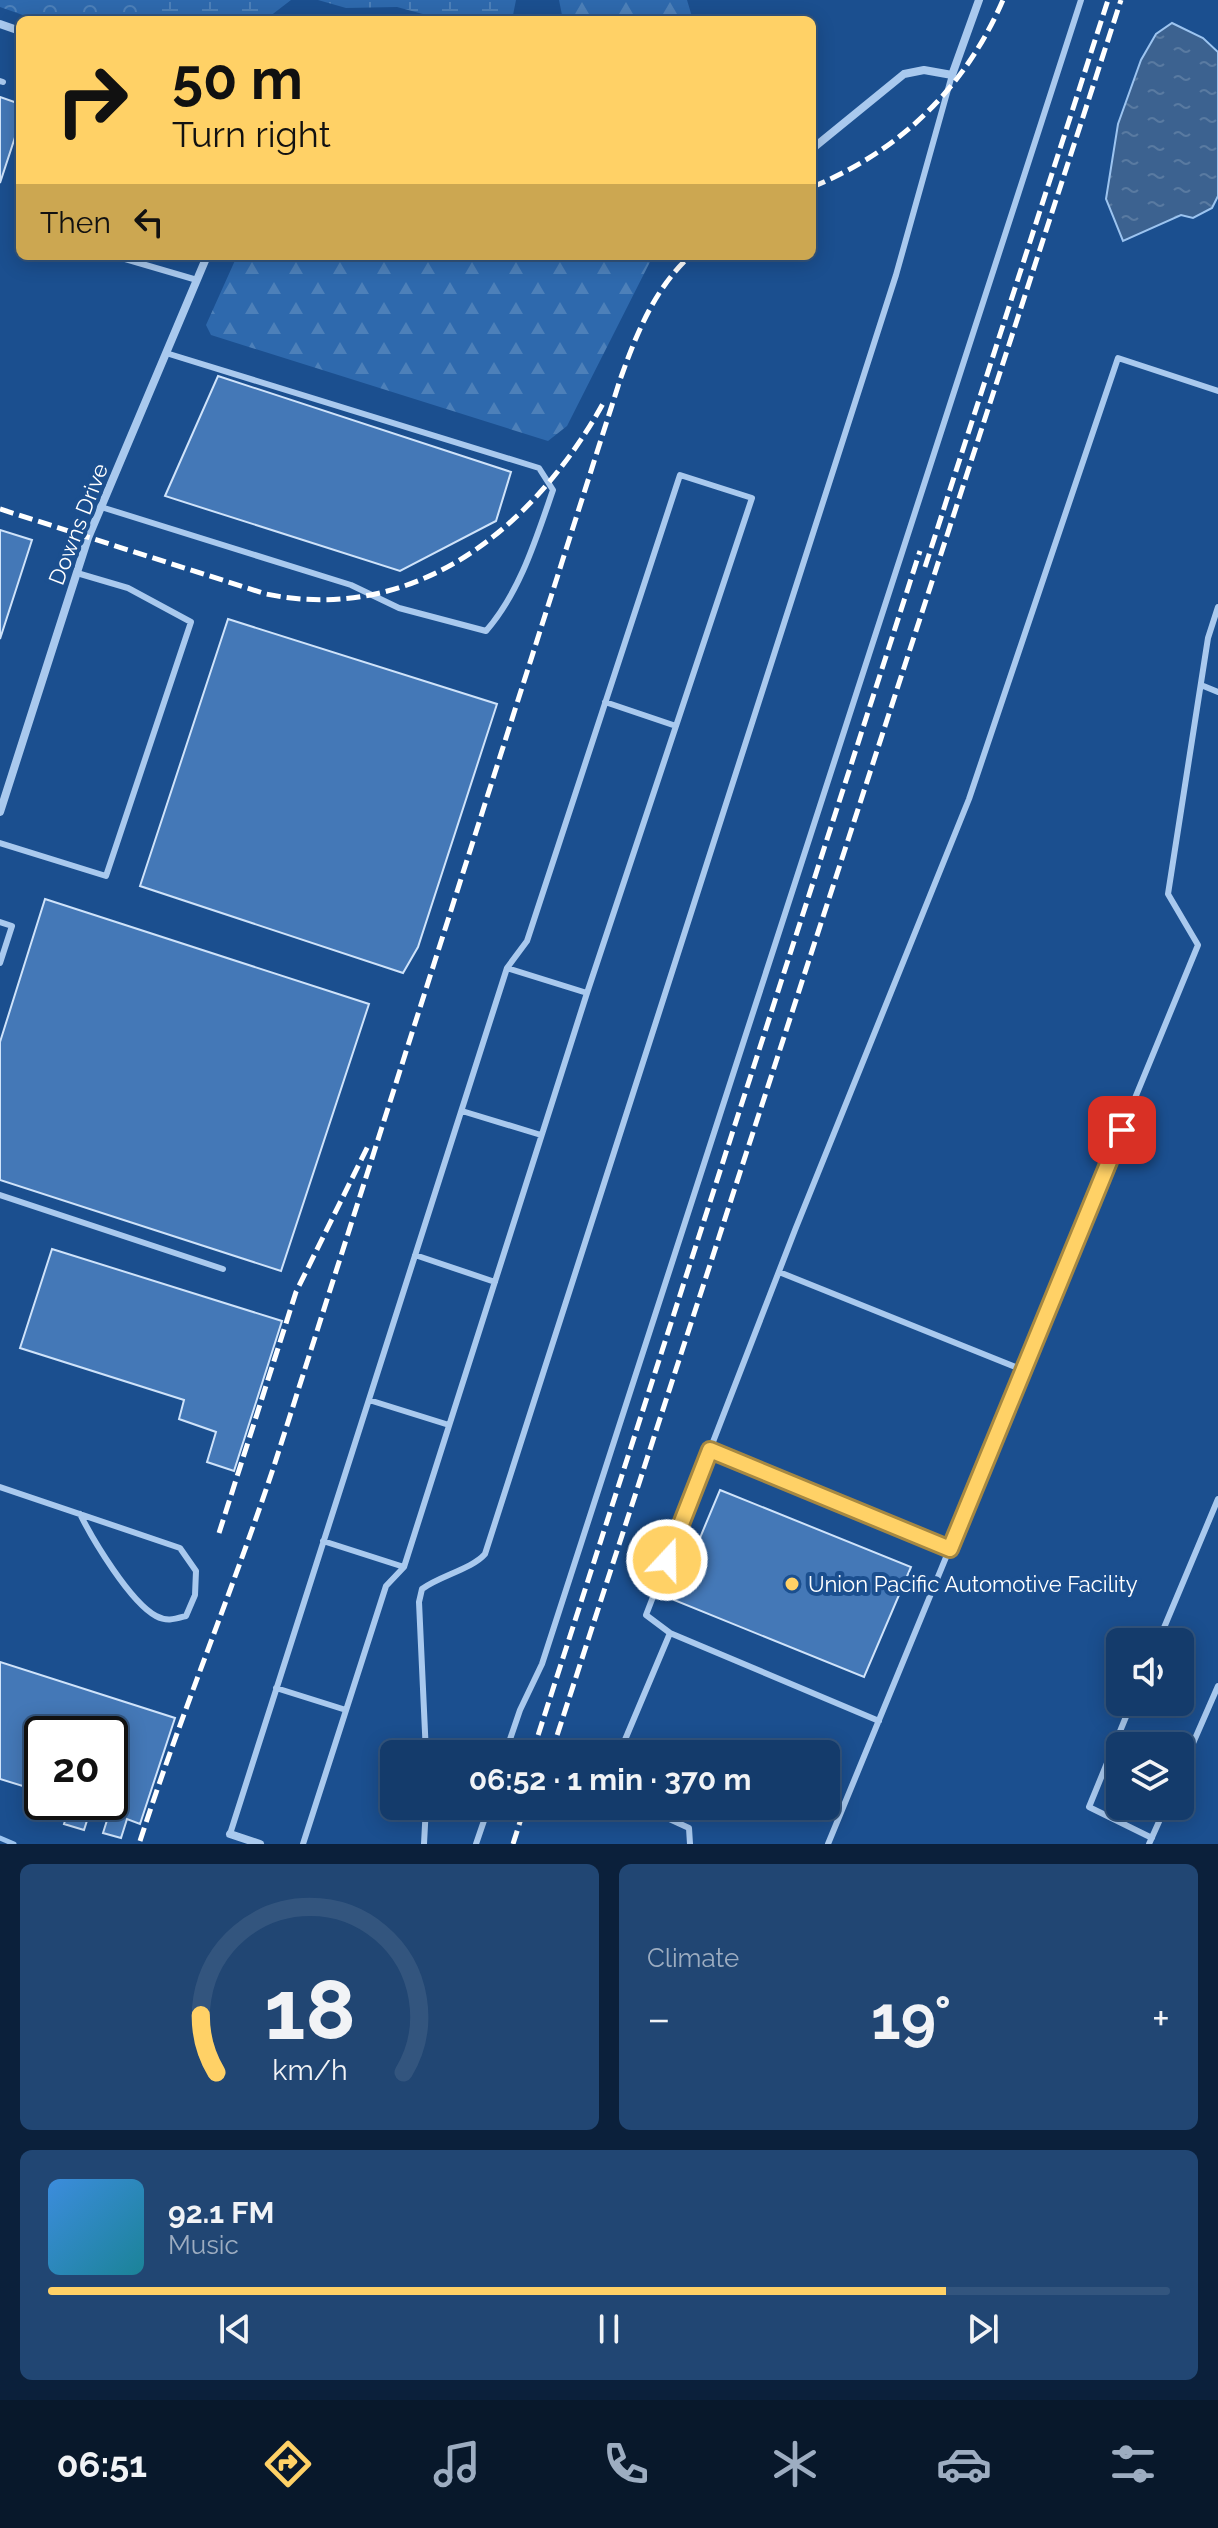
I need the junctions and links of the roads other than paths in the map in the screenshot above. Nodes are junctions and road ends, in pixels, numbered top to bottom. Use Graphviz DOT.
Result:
graph roads {
  1 [pos="979,0"];
  2 [pos="1081,0"];
  3 [pos="952,75"];
  4 [pos="816,146"];
  5 [pos="129,260"];
  6 [pos="205,260"];
  7 [pos="197,280"];
  8 [pos="166,353"];
  9 [pos="1218,391"];
  10 [pos="101,507"];
  11 [pos="77,573"];
  12 [pos="1218,607"];
  13 [pos="1201,685"];
  14 [pos="1218,692"];
  15 [pos="605,702"];
  16 [pos="676,726"];
  17 [pos="4,787"];
  18 [pos="0,812"];
  19 [pos="0,843"];
  20 [pos="0,922"];
  21 [pos="0,963"];
  22 [pos="507,968"];
  23 [pos="587,993"];
  24 [pos="462,1111"];
  25 [pos="541,1135"];
  26 [pos="0,1195"];
  27 [pos="415,1255"];
  28 [pos="223,1269"];
  29 [pos="779,1272"];
  30 [pos="495,1282"];
  31 [pos="1023,1370"];
  32 [pos="369,1400"];
  33 [pos="449,1425"];
  34 [pos="710,1450"];
  35 [pos="0,1487"];
  36 [pos="1218,1499"];
  37 [pos="80,1514"];
  38 [pos="323,1541"];
  39 [pos="950,1549"];
  40 [pos="404,1567"];
  41 [pos="1164,1628"];
  42 [pos="670,1633"];
  43 [pos="1218,1686"];
  44 [pos="276,1688"];
  45 [pos="346,1710"];
  46 [pos="1126,1716"];
  47 [pos="879,1721"];
  48 [pos="425,1740"];
  49 [pos="510,1740"];
  50 [pos="625,1740"];
  51 [pos="1194,1741"];
  52 [pos="425,1820"];
  53 [pos="484,1820"];
  54 [pos="672,1820"];
  55 [pos="1160,1820"];
  56 [pos="230,1834"];
  57 [pos="1151,1841"];
  58 [pos="260,1844"];
  59 [pos="303,1844"];
  60 [pos="424,1844"];
  61 [pos="476,1844"];
  62 [pos="690,1844"];
  63 [pos="828,1844"];
  1 -- 3 [label="street"];
  2 -- 49 [label="lane"];
  3 -- 4 [label="street"];
  3 -- 48 [label="lane"];
  5 -- 7 [label="lane"];
  6 -- 7 [label="street, Downs Drive"];
  7 -- 8 [label="street, Downs Drive"];
  8 -- 10 [label="street, Downs Drive"];
  8 -- 10 [label="lane"];
  9 -- 29 [label="lane"];
  10 -- 11 [label="street, Downs Drive"];
  11 -- 17 [label="street, Downs Drive"];
  11 -- 19 [label="lane"];
  12 -- 13 [label="lane"];
  13 -- 14 [label="lane"];
  13 -- 31 [label="lane"];
  15 -- 16 [label="lane"];
  15 -- 16 [label="lane"];
  15 -- 22 [label="lane"];
  16 -- 23 [label="lane"];
  17 -- 18 [label="street, Downs Drive"];
  20 -- 21 [label="lane"];
  22 -- 23 [label="lane"];
  22 -- 24 [label="lane"];
  23 -- 25 [label="lane"];
  24 -- 25 [label="lane"];
  24 -- 27 [label="lane"];
  25 -- 30 [label="lane"];
  26 -- 28 [label="lane"];
  27 -- 30 [label="lane"];
  27 -- 32 [label="lane"];
  29 -- 31 [label="lane"];
  29 -- 34 [label="lane"];
  30 -- 33 [label="lane"];
  31 -- 39 [label="lane"];
  32 -- 33 [label="lane"];
  32 -- 38 [label="lane"];
  33 -- 40 [label="lane"];
  34 -- 39 [label="lane"];
  34 -- 42 [label="lane"];
  35 -- 37 [label="lane"];
  36 -- 41 [label="lane"];
  37 -- 37 [label="lane"];
  38 -- 40 [label="lane"];
  38 -- 44 [label="lane"];
  39 -- 47 [label="lane"];
  40 -- 45 [label="lane"];
  42 -- 47 [label="lane"];
  42 -- 50 [label="lane"];
  43 -- 51 [label="lane"];
  44 -- 45 [label="lane"];
  44 -- 56 [label="lane"];
  45 -- 59 [label="lane"];
  46 -- 57 [label="lane"];
  47 -- 63 [label="lane"];
  52 -- 60 [label="lane"];
  53 -- 61 [label="lane"];
  54 -- 62 [label="lane"];
  55 -- 57 [label="lane"];
  56 -- 58 [label="street"];
}
